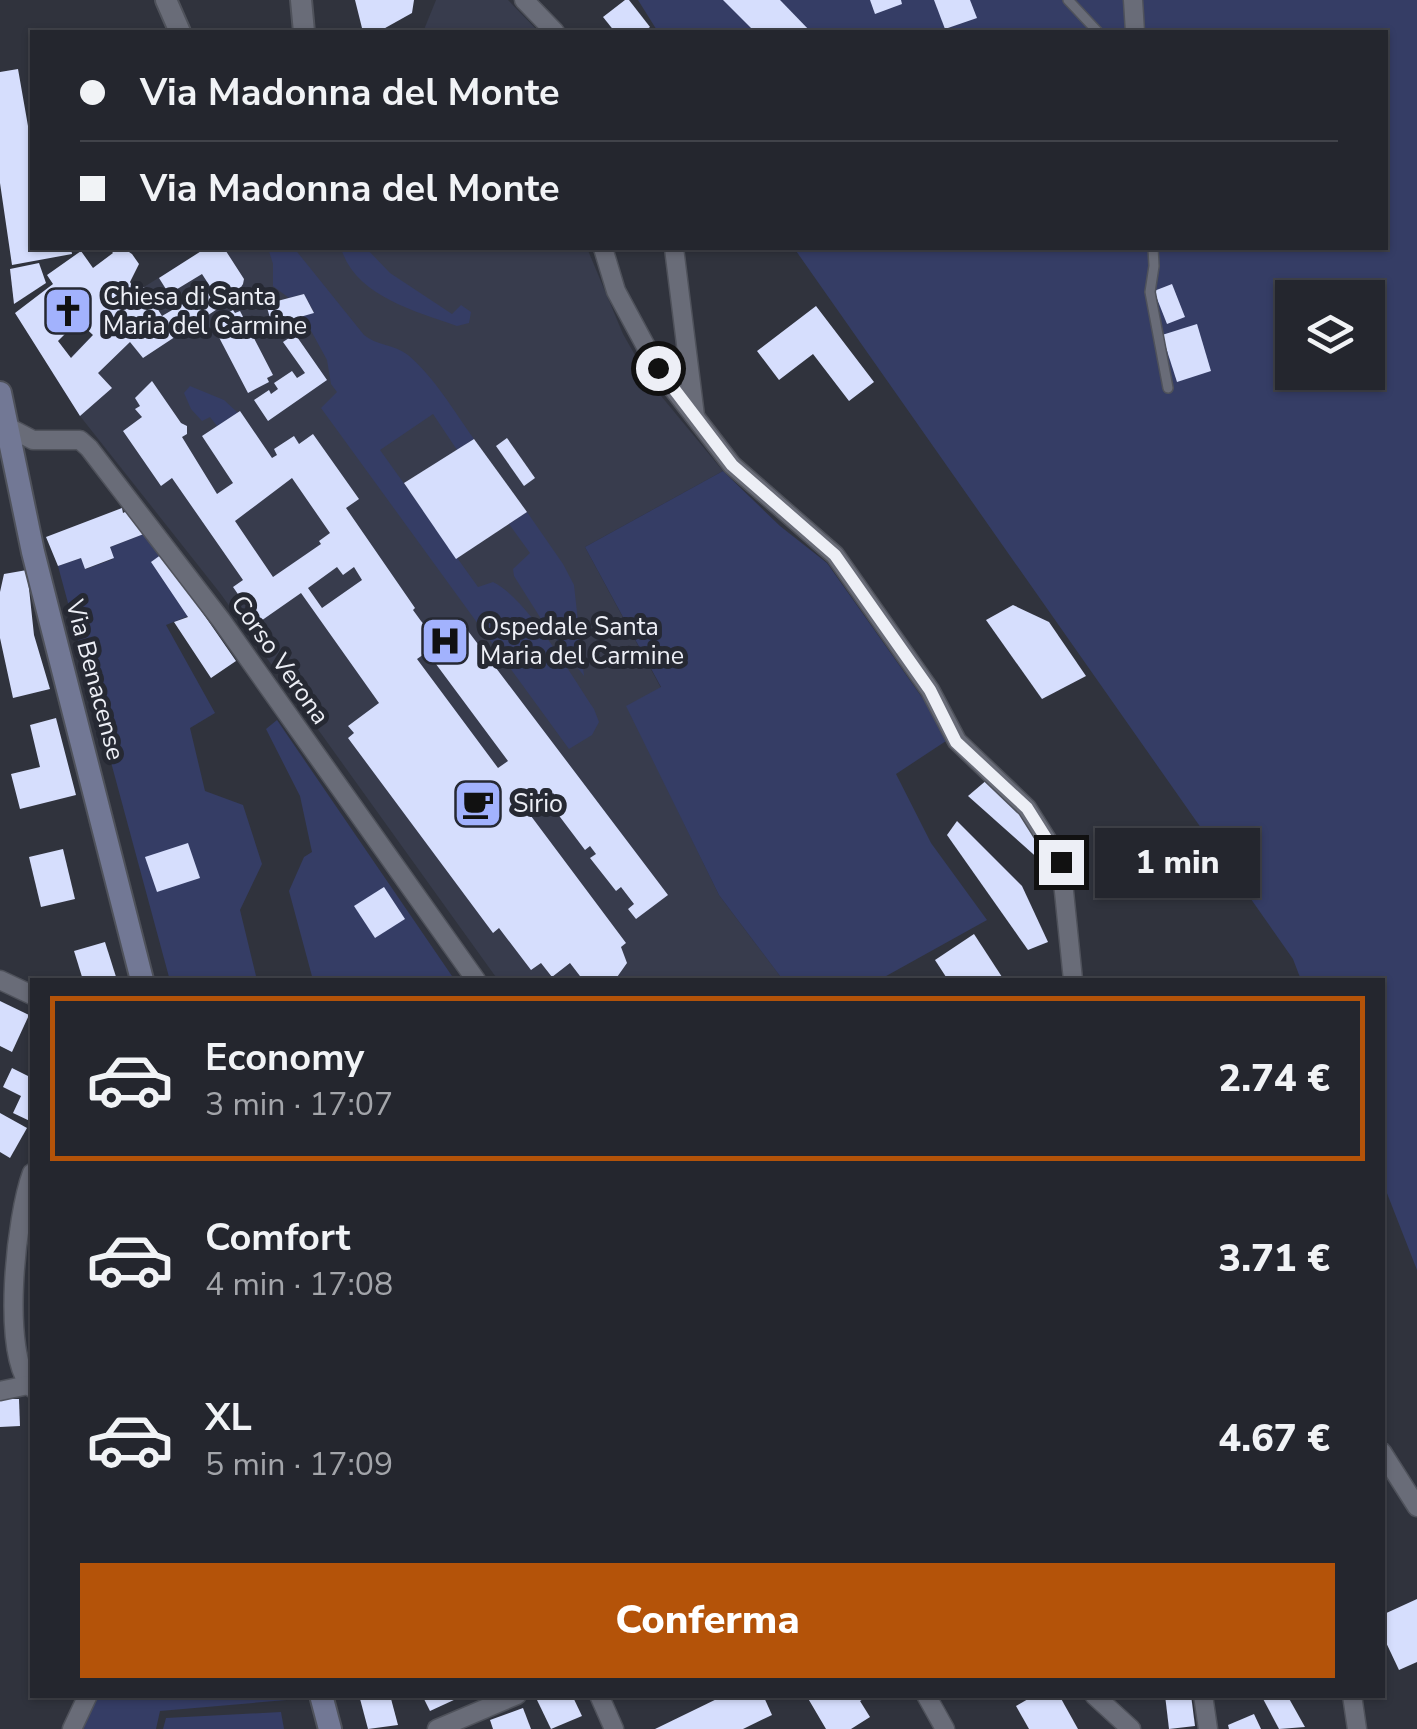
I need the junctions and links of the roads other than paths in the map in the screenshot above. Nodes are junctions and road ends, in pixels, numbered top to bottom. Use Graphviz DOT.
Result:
graph roads {
  1 [pos="166,0"];
  2 [pos="301,0"];
  3 [pos="524,0"];
  4 [pos="1068,0"];
  5 [pos="1133,0"];
  6 [pos="179,30"];
  7 [pos="304,30"];
  8 [pos="554,30"];
  9 [pos="1096,30"];
  10 [pos="1135,30"];
  11 [pos="604,250"];
  12 [pos="674,250"];
  13 [pos="1153,250"];
  14 [pos="1168,388"];
  15 [pos="0,393"];
  16 [pos="695,417"];
  17 [pos="6,426"];
  18 [pos="142,978"];
  19 [pos="475,978"];
  20 [pos="1073,978"];
  21 [pos="0,980"];
  22 [pos="30,994"];
  23 [pos="30,1180"];
  24 [pos="30,1387"];
  25 [pos="0,1391"];
  26 [pos="1385,1457"];
  27 [pos="1417,1507"];
  28 [pos="87,1698"];
  29 [pos="322,1698"];
  30 [pos="511,1698"];
  31 [pos="600,1698"];
  32 [pos="928,1698"];
  33 [pos="1097,1698"];
  34 [pos="1203,1698"];
  35 [pos="1352,1698"];
  36 [pos="470,1723"];
  37 [pos="72,1729"];
  38 [pos="330,1729"];
  39 [pos="437,1729"];
  40 [pos="614,1729"];
  41 [pos="945,1729"];
  42 [pos="1131,1729"];
  43 [pos="1208,1729"];
  44 [pos="1357,1729"];
  1 -- 6 [label="street"];
  2 -- 7 [label="street"];
  3 -- 8 [label="street"];
  4 -- 9 [label="lane"];
  5 -- 10 [label="street"];
  11 -- 16 [label="street"];
  12 -- 16 [label="street"];
  13 -- 14 [label="lane"];
  15 -- 17 [label="main road, Via Benacense"];
  16 -- 20 [label="street"];
  17 -- 18 [label="main road, Via Benacense"];
  17 -- 19 [label="street, Corso Verona"];
  21 -- 22 [label="street"];
  23 -- 24 [label="street"];
  24 -- 25 [label="street"];
  26 -- 27 [label="street"];
  28 -- 37 [label="street"];
  29 -- 38 [label="main road"];
  30 -- 36 [label="street"];
  31 -- 40 [label="street"];
  32 -- 41 [label="street"];
  33 -- 42 [label="street"];
  34 -- 43 [label="street"];
  35 -- 44 [label="street"];
  36 -- 39 [label="street"];
}
